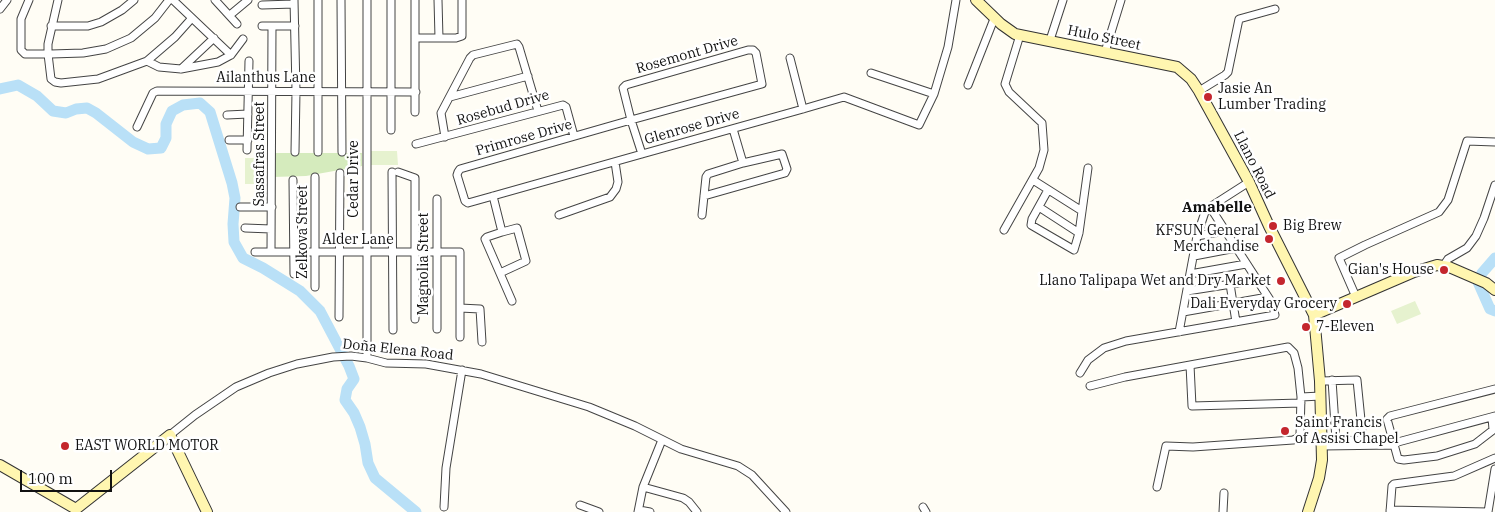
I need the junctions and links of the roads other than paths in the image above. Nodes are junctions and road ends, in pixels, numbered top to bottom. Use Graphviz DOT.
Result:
graph roads {
  1 [pos="7,0"];
  2 [pos="28,0"];
  3 [pos="58,0"];
  4 [pos="134,0"];
  5 [pos="169,0"];
  6 [pos="173,0"];
  7 [pos="215,0"];
  8 [pos="248,0"];
  9 [pos="318,0"];
  10 [pos="341,0"];
  11 [pos="367,0"];
  12 [pos="391,0"];
  13 [pos="415,0"];
  14 [pos="438,0"];
  15 [pos="462,0"];
  16 [pos="956,0"];
  17 [pos="976,0"];
  18 [pos="1062,0"];
  19 [pos="1121,0"];
  20 [pos="294,2"];
  21 [pos="262,5"];
  22 [pos="0,9"];
  23 [pos="1275,9"];
  24 [pos="230,15"];
  25 [pos="192,18"];
  26 [pos="994,19"];
  27 [pos="237,24"];
  28 [pos="51,26"];
  29 [pos="262,26"];
  30 [pos="272,26"];
  31 [pos="295,26"];
  32 [pos="1020,35"];
  33 [pos="214,38"];
  34 [pos="415,38"];
  35 [pos="439,38"];
  36 [pos="243,39"];
  37 [pos="1050,40"];
  38 [pos="1105,52"];
  39 [pos="48,54"];
  40 [pos="231,55"];
  41 [pos="790,58"];
  42 [pos="147,61"];
  43 [pos="249,61"];
  44 [pos="180,69"];
  45 [pos="871,73"];
  46 [pos="528,76"];
  47 [pos="762,84"];
  48 [pos="968,85"];
  49 [pos="367,90"];
  50 [pos="249,91"];
  51 [pos="273,91"];
  52 [pos="296,91"];
  53 [pos="318,91"];
  54 [pos="342,91"];
  55 [pos="1199,91"];
  56 [pos="392,92"];
  57 [pos="416,92"];
  58 [pos="934,94"];
  59 [pos="450,97"];
  60 [pos="803,109"];
  61 [pos="538,111"];
  62 [pos="415,112"];
  63 [pos="248,114"];
  64 [pos="227,115"];
  65 [pos="1214,117"];
  66 [pos="631,120"];
  67 [pos="138,127"];
  68 [pos="733,129"];
  69 [pos="391,130"];
  70 [pos="574,136"];
  71 [pos="445,137"];
  72 [pos="230,140"];
  73 [pos="248,140"];
  74 [pos="1495,142"];
  75 [pos="416,144"];
  76 [pos="247,150"];
  77 [pos="295,152"];
  78 [pos="318,152"];
  79 [pos="342,152"];
  80 [pos="642,154"];
  81 [pos="615,162"];
  82 [pos="743,163"];
  83 [pos="1088,168"];
  84 [pos="340,173"];
  85 [pos="315,176"];
  86 [pos="293,180"];
  87 [pos="1033,180"];
  88 [pos="1249,182"];
  89 [pos="1495,185"];
  90 [pos="1048,190"];
  91 [pos="493,196"];
  92 [pos="704,196"];
  93 [pos="437,199"];
  94 [pos="468,203"];
  95 [pos="240,207"];
  96 [pos="272,207"];
  97 [pos="1039,207"];
  98 [pos="1210,207"];
  99 [pos="1082,211"];
  100 [pos="559,215"];
  101 [pos="702,215"];
  102 [pos="245,228"];
  103 [pos="271,229"];
  104 [pos="1004,230"];
  105 [pos="1225,231"];
  106 [pos="502,232"];
  107 [pos="1079,233"];
  108 [pos="1197,236"];
  109 [pos="1236,248"];
  110 [pos="255,252"];
  111 [pos="271,252"];
  112 [pos="294,252"];
  113 [pos="315,252"];
  114 [pos="340,252"];
  115 [pos="367,252"];
  116 [pos="393,252"];
  117 [pos="414,252"];
  118 [pos="437,252"];
  119 [pos="1194,256"];
  120 [pos="1246,264"];
  121 [pos="1444,265"];
  122 [pos="500,273"];
  123 [pos="294,274"];
  124 [pos="1190,274"];
  125 [pos="1257,280"];
  126 [pos="1230,284"];
  127 [pos="315,287"];
  128 [pos="1495,290"];
  129 [pos="1187,291"];
  130 [pos="1268,297"];
  131 [pos="1356,297"];
  132 [pos="512,301"];
  133 [pos="1232,303"];
  134 [pos="460,308"];
  135 [pos="1183,312"];
  136 [pos="1314,315"];
  137 [pos="339,317"];
  138 [pos="415,319"];
  139 [pos="1236,322"];
  140 [pos="437,329"];
  141 [pos="394,330"];
  142 [pos="1179,332"];
  143 [pos="460,337"];
  144 [pos="482,342"];
  145 [pos="367,358"];
  146 [pos="1190,365"];
  147 [pos="462,370"];
  148 [pos="1080,373"];
  149 [pos="1332,380"];
  150 [pos="1320,381"];
  151 [pos="1090,386"];
  152 [pos="1495,389"];
  153 [pos="1321,396"];
  154 [pos="1301,400"];
  155 [pos="1493,416"];
  156 [pos="170,435"];
  157 [pos="662,440"];
  158 [pos="1336,440"];
  159 [pos="1363,440"];
  160 [pos="1395,442"];
  161 [pos="1322,443"];
  162 [pos="1495,458"];
  163 [pos="0,465"];
  164 [pos="1495,469"];
  165 [pos="1157,487"];
  166 [pos="643,488"];
  167 [pos="1224,492"];
  168 [pos="580,505"];
  169 [pos="444,507"];
  170 [pos="639,511"];
  171 [pos="1390,511"];
  172 [pos="207,512"];
  173 [pos="599,512"];
  174 [pos="650,512"];
  175 [pos="697,512"];
  176 [pos="786,512"];
  177 [pos="1223,512"];
  178 [pos="1308,512"];
  179 [pos="1488,512"];
  1 -- 22 [label="street"];
  2 -- 39 [label="street"];
  3 -- 28 [label="street"];
  4 -- 28 [label="street"];
  5 -- 39 [label="street"];
  6 -- 25 [label="street"];
  7 -- 24 [label="street"];
  8 -- 24 [label="street"];
  9 -- 53 [label="street"];
  10 -- 54 [label="street"];
  11 -- 49 [label="street, Cedar Drive"];
  12 -- 56 [label="street"];
  13 -- 34 [label="street"];
  14 -- 35 [label="street"];
  15 -- 35 [label="street"];
  16 -- 58 [label="street"];
  17 -- 26 [label="main road, Hulo Street"];
  18 -- 37 [label="street"];
  19 -- 38 [label="street"];
  20 -- 21 [label="street"];
  20 -- 31 [label="street"];
  23 -- 55 [label="street"];
  24 -- 27 [label="street"];
  25 -- 33 [label="street"];
  25 -- 42 [label="street"];
  26 -- 32 [label="main road, Hulo Street"];
  26 -- 48 [label="street"];
  28 -- 39 [label="street"];
  29 -- 30 [label="street"];
  30 -- 31 [label="street"];
  30 -- 51 [label="street, Sassafras Street"];
  31 -- 52 [label="street"];
  32 -- 37 [label="main road, Hulo Street"];
  32 -- 87 [label="street"];
  33 -- 40 [label="street"];
  33 -- 44 [label="street"];
  34 -- 35 [label="street"];
  34 -- 57 [label="street"];
  36 -- 40 [label="street"];
  37 -- 38 [label="main road, Hulo Street"];
  38 -- 55 [label="main road, Hulo Street"];
  39 -- 42 [label="street"];
  40 -- 44 [label="street"];
  41 -- 60 [label="street"];
  42 -- 44 [label="street"];
  43 -- 50 [label="street"];
  45 -- 58 [label="street"];
  46 -- 59 [label="street"];
  46 -- 59 [label="street"];
  46 -- 61 [label="street"];
  47 -- 66 [label="street, Primrose Drive"];
  47 -- 66 [label="street, Rosemont Drive"];
  49 -- 54 [label="street, Ailanthus Lane"];
  49 -- 56 [label="street, Ailanthus Lane"];
  49 -- 115 [label="street, Cedar Drive"];
  50 -- 51 [label="street, Ailanthus Lane"];
  50 -- 63 [label="street"];
  50 -- 67 [label="street, Ailanthus Lane"];
  51 -- 52 [label="street, Ailanthus Lane"];
  51 -- 96 [label="street, Sassafras Street"];
  52 -- 53 [label="street, Ailanthus Lane"];
  52 -- 77 [label="street"];
  53 -- 54 [label="street, Ailanthus Lane"];
  53 -- 78 [label="street"];
  54 -- 79 [label="street"];
  55 -- 65 [label="main road, Hulo Street"];
  56 -- 57 [label="street, Ailanthus Lane"];
  56 -- 69 [label="street"];
  57 -- 62 [label="street"];
  58 -- 60 [label="street, Glenrose Drive"];
  59 -- 71 [label="street"];
  60 -- 68 [label="street, Glenrose Drive"];
  61 -- 70 [label="street, Rosebud Drive"];
  61 -- 71 [label="street, Rosebud Drive"];
  63 -- 64 [label="street"];
  63 -- 73 [label="street"];
  65 -- 88 [label="main road, Llano Road"];
  66 -- 70 [label="street, Primrose Drive"];
  66 -- 80 [label="street"];
  68 -- 80 [label="street, Glenrose Drive"];
  68 -- 82 [label="street"];
  70 -- 94 [label="street, Primrose Drive"];
  71 -- 75 [label="street, Rosebud Drive"];
  72 -- 73 [label="street"];
  73 -- 76 [label="street"];
  74 -- 131 [label="street"];
  80 -- 81 [label="street, Glenrose Drive"];
  81 -- 91 [label="street, Glenrose Drive"];
  81 -- 100 [label="street"];
  82 -- 92 [label="street"];
  82 -- 92 [label="street"];
  83 -- 99 [label="street"];
  84 -- 114 [label="street"];
  85 -- 113 [label="street, Zelkova Street"];
  86 -- 112 [label="street"];
  87 -- 90 [label="street"];
  87 -- 104 [label="street"];
  88 -- 98 [label="street"];
  88 -- 136 [label="main road, Llano Road"];
  89 -- 121 [label="street"];
  90 -- 97 [label="street"];
  90 -- 99 [label="street"];
  91 -- 94 [label="street, Glenrose Drive"];
  91 -- 106 [label="street"];
  92 -- 101 [label="street"];
  93 -- 118 [label="street, Magnolia Street"];
  95 -- 96 [label="street"];
  96 -- 103 [label="street, Sassafras Street"];
  97 -- 107 [label="street"];
  97 -- 107 [label="street"];
  98 -- 105 [label="street"];
  98 -- 108 [label="street"];
  99 -- 107 [label="street"];
  102 -- 103 [label="street"];
  103 -- 111 [label="street, Sassafras Street"];
  105 -- 108 [label="street"];
  105 -- 109 [label="street"];
  106 -- 122 [label="street"];
  106 -- 122 [label="street"];
  108 -- 119 [label="street"];
  109 -- 119 [label="street"];
  109 -- 120 [label="street"];
  110 -- 111 [label="street, Alder Lane"];
  111 -- 112 [label="street, Alder Lane"];
  112 -- 113 [label="street, Alder Lane"];
  112 -- 123 [label="street"];
  113 -- 114 [label="street, Alder Lane"];
  113 -- 127 [label="street, Zelkova Street"];
  114 -- 115 [label="street, Alder Lane"];
  114 -- 137 [label="street"];
  115 -- 116 [label="street, Alder Lane"];
  115 -- 145 [label="street, Cedar Drive"];
  116 -- 117 [label="street, Alder Lane"];
  116 -- 117 [label="street"];
  116 -- 141 [label="street"];
  117 -- 118 [label="street, Alder Lane"];
  117 -- 138 [label="street"];
  118 -- 134 [label="street, Alder Lane"];
  118 -- 140 [label="street, Magnolia Street"];
  119 -- 124 [label="street"];
  120 -- 124 [label="street"];
  120 -- 125 [label="street"];
  121 -- 128 [label="main road"];
  121 -- 131 [label="main road"];
  122 -- 132 [label="street"];
  124 -- 129 [label="street"];
  125 -- 126 [label="street"];
  125 -- 130 [label="street"];
  126 -- 129 [label="street"];
  126 -- 133 [label="street"];
  129 -- 135 [label="street"];
  130 -- 133 [label="street"];
  130 -- 139 [label="street"];
  131 -- 136 [label="main road"];
  133 -- 135 [label="street"];
  133 -- 139 [label="street"];
  134 -- 143 [label="street"];
  134 -- 144 [label="street"];
  135 -- 142 [label="street"];
  136 -- 150 [label="main road, Llano Road"];
  139 -- 142 [label="street"];
  142 -- 148 [label="street"];
  145 -- 147 [label="street, Doña Elena Road"];
  145 -- 156 [label="street, Doña Elena Road"];
  146 -- 151 [label="street"];
  146 -- 154 [label="street"];
  146 -- 154 [label="street"];
  147 -- 157 [label="street, Doña Elena Road"];
  147 -- 169 [label="street"];
  149 -- 150 [label="street"];
  149 -- 158 [label="street"];
  149 -- 159 [label="street"];
  150 -- 153 [label="main road, Llano Road"];
  152 -- 160 [label="street"];
  153 -- 154 [label="street"];
  153 -- 161 [label="main road, Llano Road"];
  154 -- 165 [label="street"];
  155 -- 160 [label="street"];
  155 -- 160 [label="street"];
  156 -- 163 [label="main road, Doña Elena Road"];
  156 -- 172 [label="main road"];
  157 -- 166 [label="street"];
  157 -- 176 [label="street, Doña Elena Road"];
  158 -- 159 [label="street"];
  158 -- 161 [label="street"];
  159 -- 160 [label="street"];
  160 -- 161 [label="street"];
  161 -- 178 [label="main road, Llano Road"];
  162 -- 171 [label="street"];
  164 -- 179 [label="street"];
  166 -- 170 [label="street"];
  166 -- 175 [label="street"];
  167 -- 177 [label="street"];
  168 -- 173 [label="street"];
  170 -- 174 [label="street"];
  171 -- 179 [label="street"];
}
